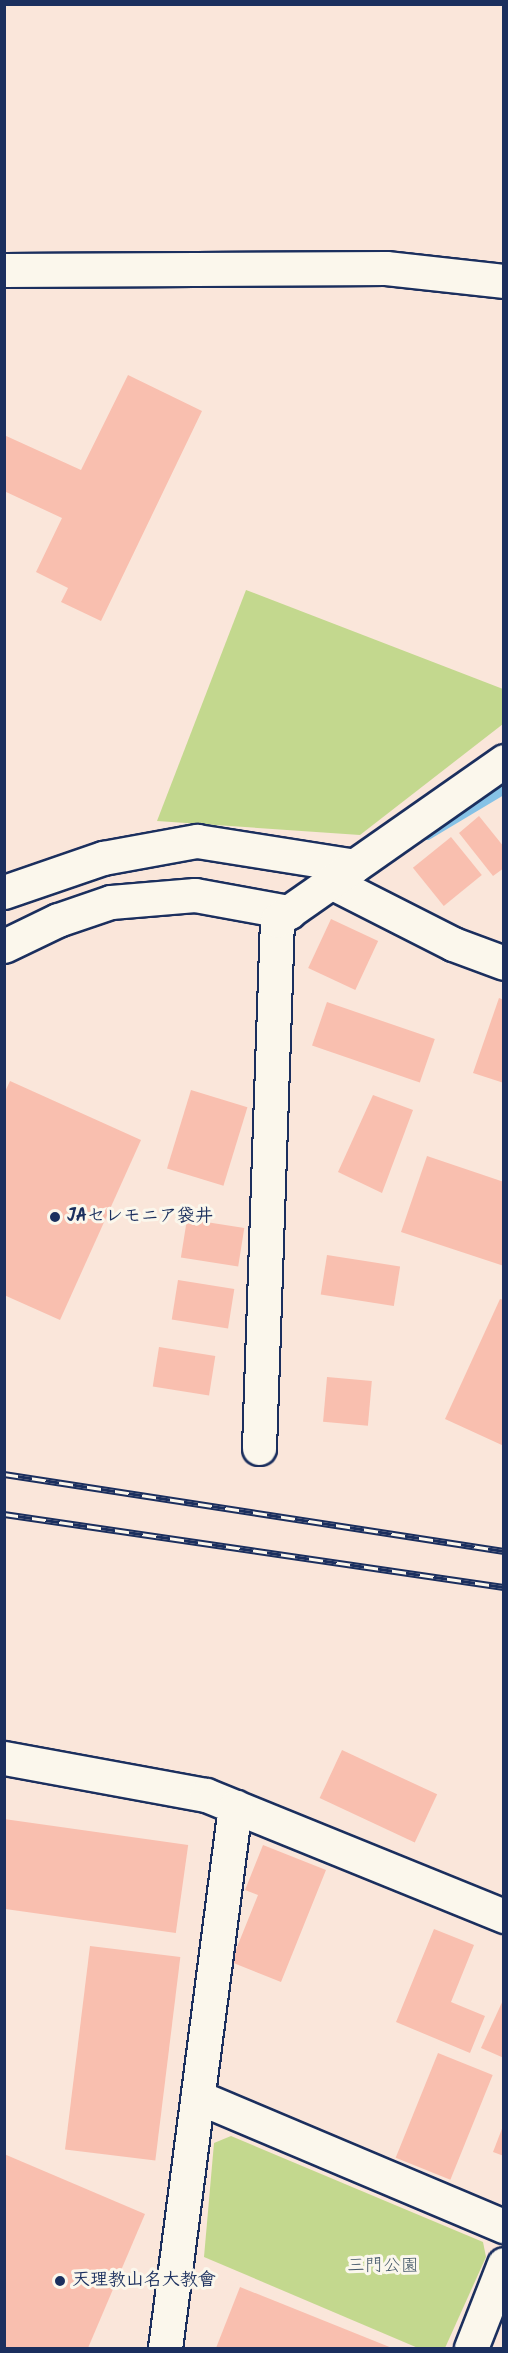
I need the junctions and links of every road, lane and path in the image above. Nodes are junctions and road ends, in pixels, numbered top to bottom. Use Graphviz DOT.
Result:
graph roads {
  1 [pos="4,270"];
  2 [pos="504,281"];
  3 [pos="504,761"];
  4 [pos="342,874"];
  5 [pos="4,892"];
  6 [pos="289,912"];
  7 [pos="4,946"];
  8 [pos="504,963"];
  9 [pos="260,1448"];
  10 [pos="4,1758"];
  11 [pos="235,1807"];
  12 [pos="504,1916"];
  13 [pos="198,2097"];
  14 [pos="504,2226"];
  15 [pos="504,2264"];
  16 [pos="165,2349"];
  17 [pos="471,2349"];
  1 -- 2 [label="street"];
  3 -- 4 [label="street"];
  4 -- 5 [label="street"];
  4 -- 6 [label="street"];
  4 -- 8 [label="street"];
  6 -- 7 [label="street"];
  6 -- 9 [label="street"];
  10 -- 11 [label="street"];
  11 -- 12 [label="street"];
  11 -- 13 [label="street"];
  13 -- 14 [label="street"];
  13 -- 16 [label="street"];
  15 -- 17 [label="street"];
}
